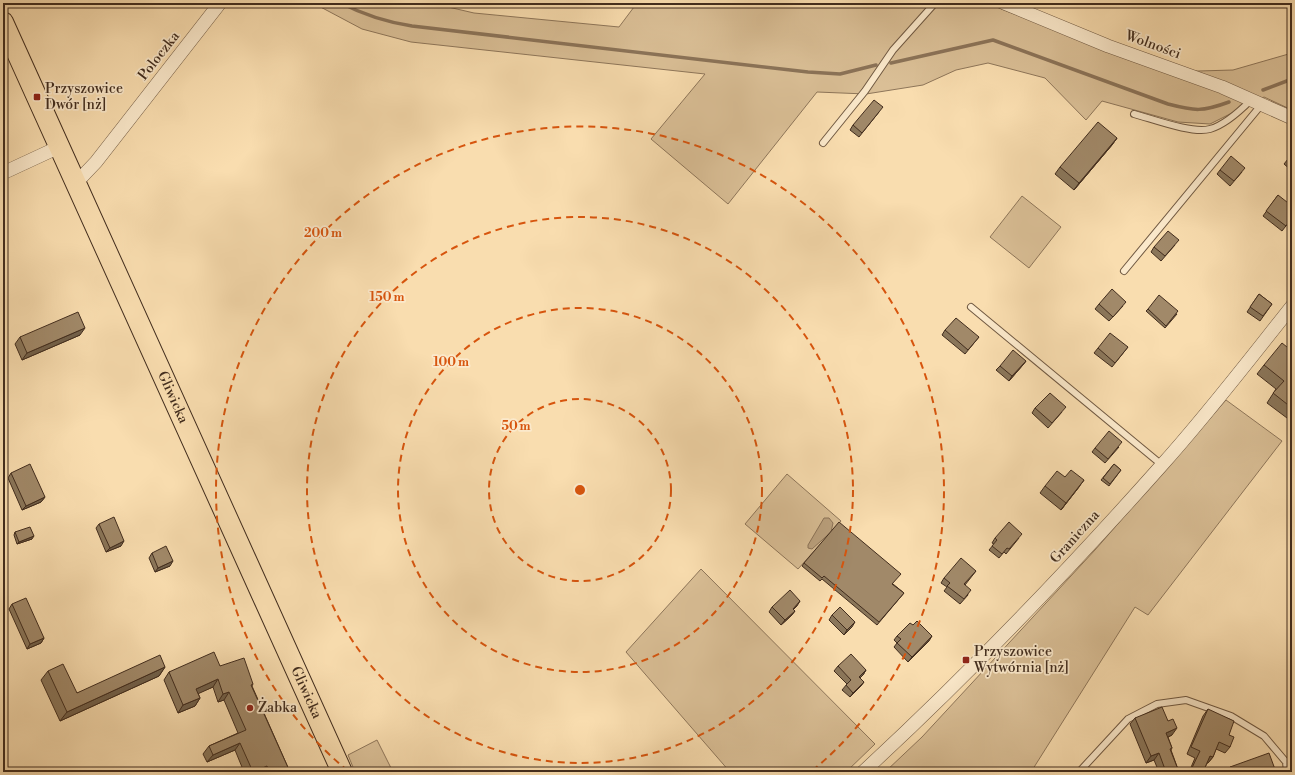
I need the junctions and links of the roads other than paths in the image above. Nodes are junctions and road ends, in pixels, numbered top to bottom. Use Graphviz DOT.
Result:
graph roads {
  1 [pos="220,3"];
  2 [pos="935,3"];
  3 [pos="1004,3"];
  4 [pos="3,22"];
  5 [pos="1257,102"];
  6 [pos="1134,114"];
  7 [pos="1292,118"];
  8 [pos="822,143"];
  9 [pos="60,147"];
  10 [pos="3,173"];
  11 [pos="76,183"];
  12 [pos="1124,271"];
  13 [pos="1292,306"];
  14 [pos="971,307"];
  15 [pos="1162,465"];
  16 [pos="342,772"];
  17 [pos="863,772"];
  18 [pos="1079,772"];
  19 [pos="1287,772"];
  1 -- 11 [label="street, Poloczka"];
  2 -- 8 [label="lane"];
  3 -- 5 [label="street, Wolności"];
  4 -- 9 [label="main road, Gliwicka"];
  5 -- 6 [label="lane"];
  5 -- 7 [label="street, Wolności"];
  5 -- 12 [label="lane"];
  9 -- 10 [label="street"];
  9 -- 11 [label="main road, Gliwicka"];
  11 -- 16 [label="main road, Gliwicka"];
  13 -- 15 [label="street, Graniczna"];
  14 -- 15 [label="lane"];
  15 -- 17 [label="street, Graniczna"];
  18 -- 19 [label="lane"];
}
